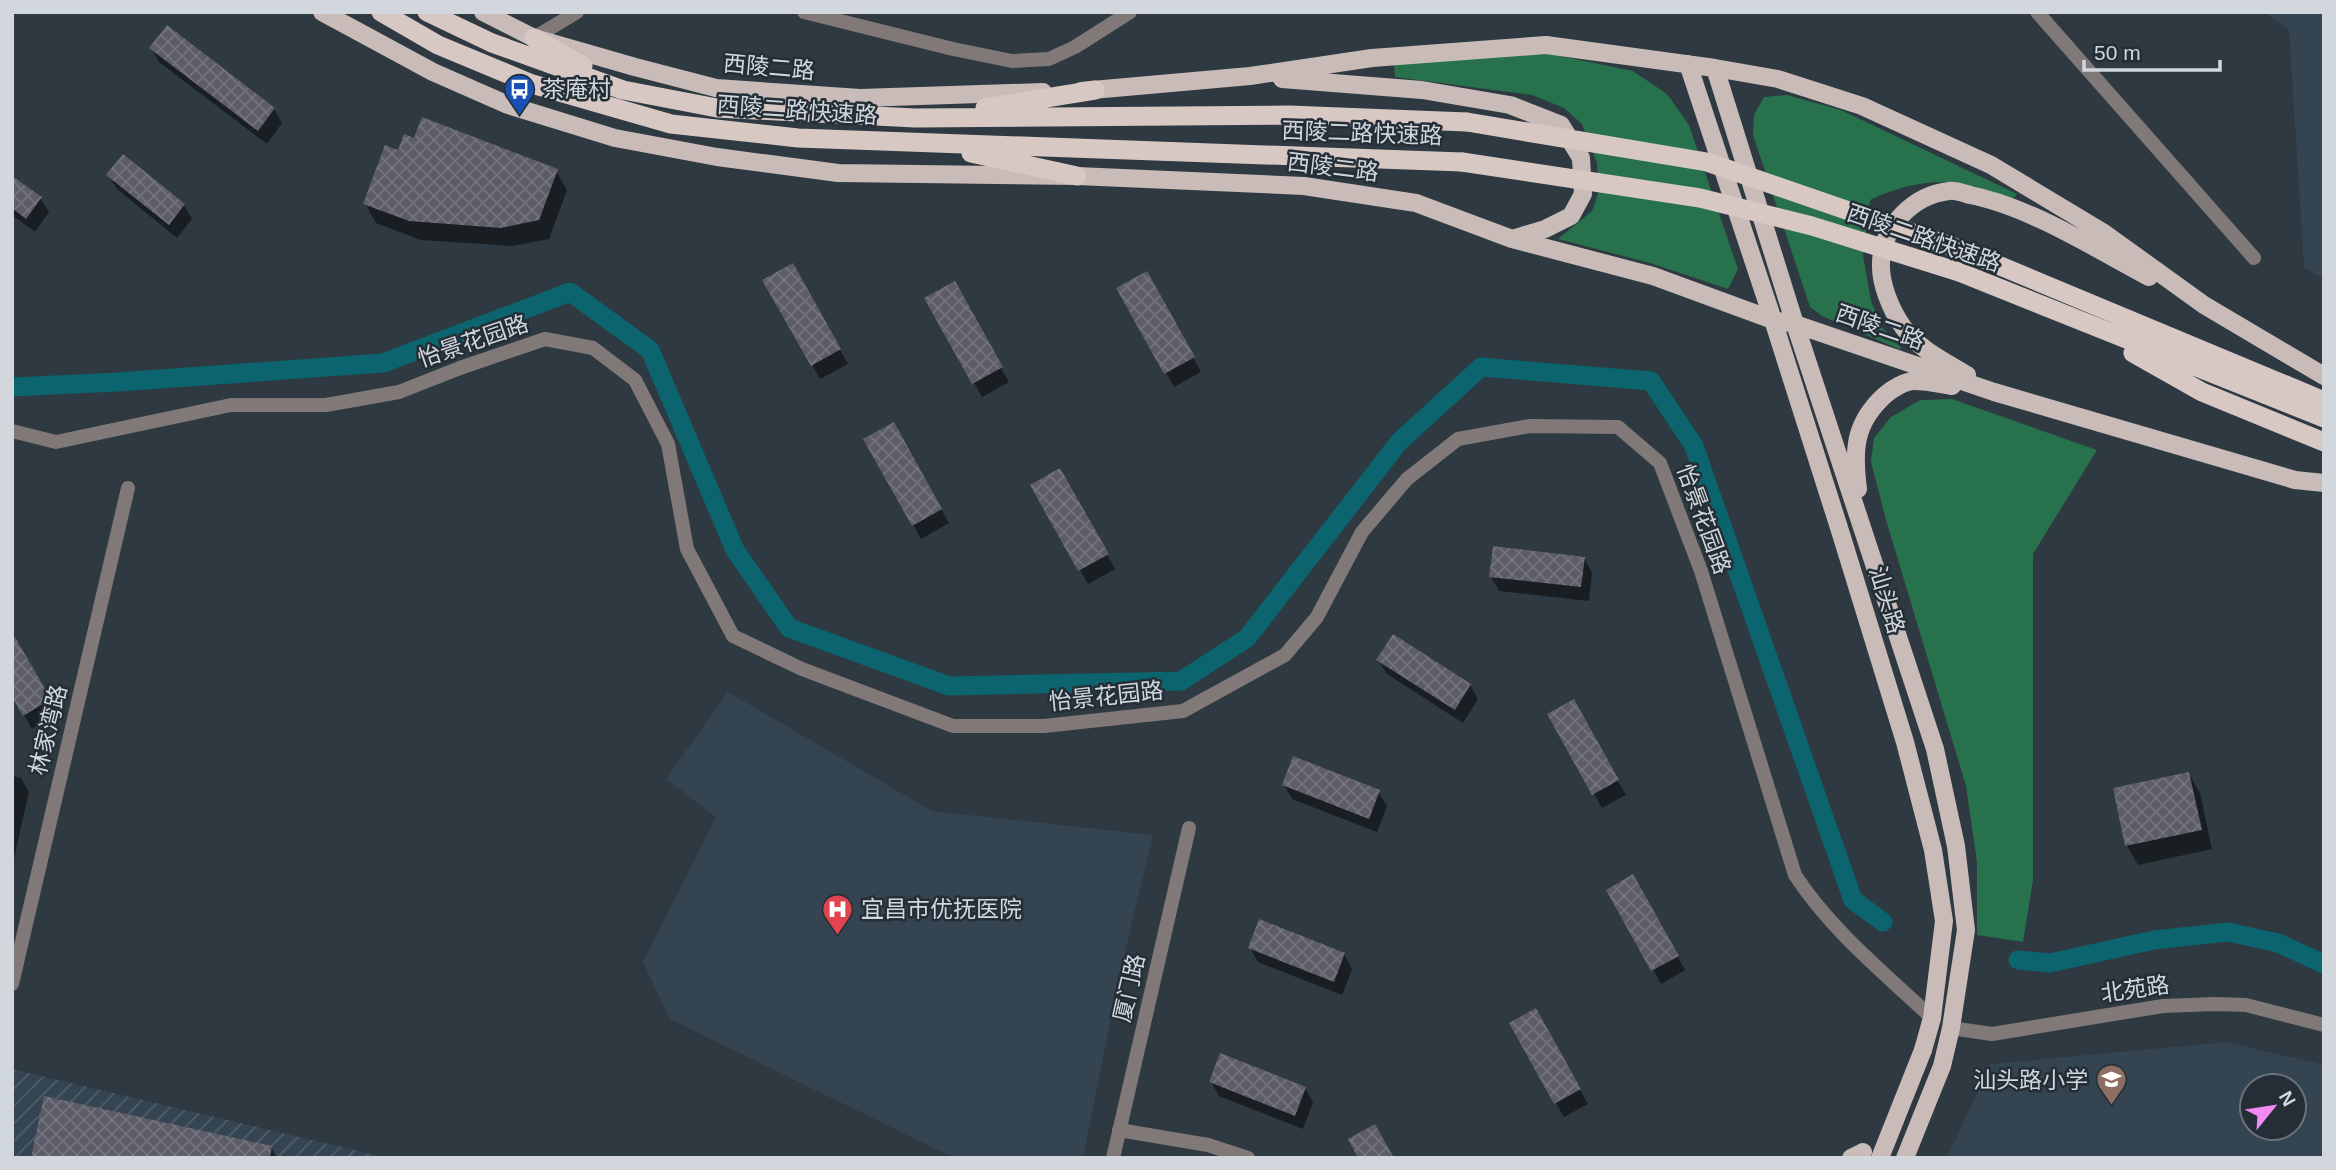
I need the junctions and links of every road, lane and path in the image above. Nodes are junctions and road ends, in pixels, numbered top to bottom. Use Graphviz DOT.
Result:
graph roads {
  1 [pos="323,12"];
  2 [pos="381,12"];
  3 [pos="427,12"];
  4 [pos="483,12"];
  5 [pos="577,12"];
  6 [pos="804,12"];
  7 [pos="1130,12"];
  8 [pos="2037,12"];
  9 [pos="534,38"];
  10 [pos="1688,64"];
  11 [pos="1715,68"];
  12 [pos="1250,76"];
  13 [pos="623,90"];
  14 [pos="1095,90"];
  15 [pos="915,118"];
  16 [pos="919,142"];
  17 [pos="1077,176"];
  18 [pos="1512,239"];
  19 [pos="2254,258"];
  20 [pos="2204,305"];
  21 [pos="2065,315"];
  22 [pos="1773,320"];
  23 [pos="1795,324"];
  24 [pos="2324,376"];
  25 [pos="1994,391"];
  26 [pos="2324,401"];
  27 [pos="2324,418"];
  28 [pos="12,431"];
  29 [pos="2324,442"];
  30 [pos="2324,483"];
  31 [pos="128,488"];
  32 [pos="1863,527"];
  33 [pos="1189,828"];
  34 [pos="12,984"];
  35 [pos="1932,1017"];
  36 [pos="2324,1025"];
  37 [pos="1951,1028"];
  38 [pos="1119,1130"];
  39 [pos="1113,1158"];
  40 [pos="1248,1158"];
  41 [pos="1880,1158"];
  42 [pos="1905,1158"];
  1 -- 17 [label="main road, 西陵二路"];
  2 -- 16 [label="highway, 西陵二路快速路"];
  3 -- 13 [label="highway, 西陵二路快速路"];
  4 -- 9 [label="main road, 西陵二路"];
  5 -- 9 [label="street"];
  6 -- 7 [label="street"];
  8 -- 19 [label="street"];
  9 -- 13 [label="highway"];
  9 -- 14 [label="main road, 西陵二路"];
  10 -- 11 [label="main road, 西陵二路"];
  10 -- 12 [label="main road, 西陵二路"];
  10 -- 22 [label="main road, 汕头路"];
  11 -- 20 [label="main road, 西陵二路"];
  11 -- 23 [label="main road, 汕头路"];
  12 -- 14 [label="main road, 西陵二路"];
  12 -- 18 [label="main road"];
  13 -- 15 [label="highway, 西陵二路快速路"];
  14 -- 15 [label="highway"];
  15 -- 26 [label="highway, 西陵二路快速路, bridge"];
  16 -- 17 [label="highway"];
  16 -- 21 [label="highway, 西陵二路快速路, bridge"];
  17 -- 18 [label="main road, 西陵二路"];
  18 -- 22 [label="main road, 西陵二路"];
  20 -- 24 [label="main road, 西陵二路"];
  20 -- 25 [label="main road"];
  21 -- 27 [label="highway, 西陵二路快速路"];
  21 -- 29 [label="highway"];
  22 -- 23 [label="main road, 西陵二路"];
  22 -- 35 [label="main road, 汕头路"];
  23 -- 25 [label="main road, 西陵二路"];
  23 -- 32 [label="main road, 汕头路"];
  25 -- 30 [label="main road, 西陵二路"];
  25 -- 32 [label="main road"];
  28 -- 35 [label="street, 怡景花园路"];
  31 -- 34 [label="street, 林家湾路"];
  32 -- 37 [label="main road, 汕头路"];
  33 -- 38 [label="street, 厦门路"];
  35 -- 41 [label="main road, 汕头路, bridge"];
  36 -- 37 [label="street, 北苑路"];
  37 -- 42 [label="main road, 汕头路"];
  38 -- 39 [label="street, 厦门路"];
  38 -- 40 [label="street"];
}
